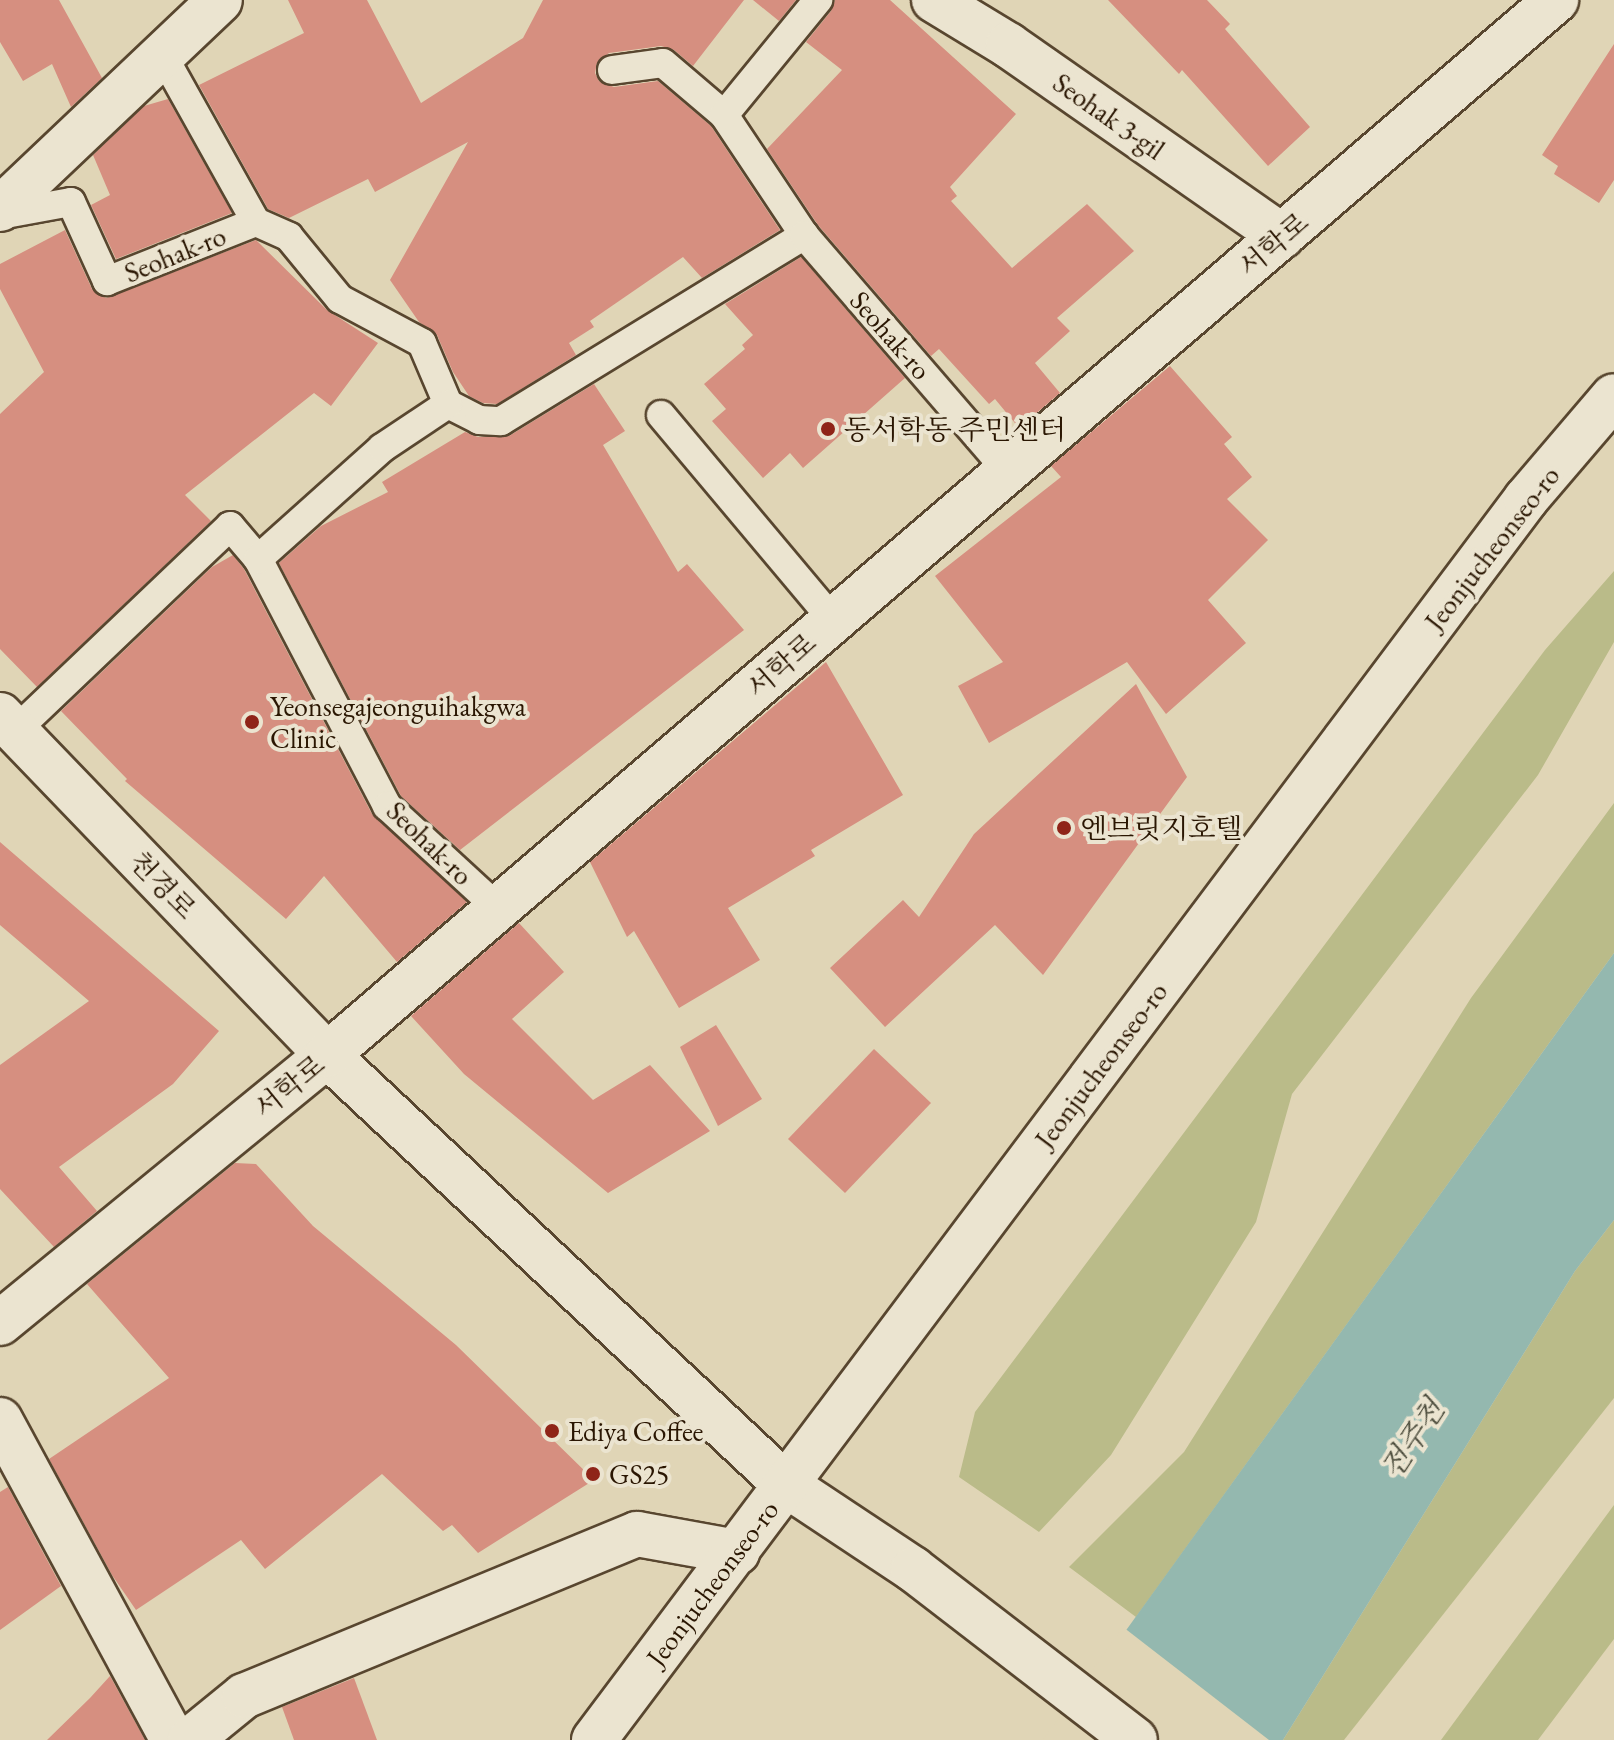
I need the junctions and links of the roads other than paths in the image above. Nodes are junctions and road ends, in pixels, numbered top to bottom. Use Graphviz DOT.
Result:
graph roads {
  1 [pos="220,0"];
  2 [pos="818,0"];
  3 [pos="934,0"];
  4 [pos="1556,0"];
  5 [pos="162,54"];
  6 [pos="612,70"];
  7 [pos="724,115"];
  8 [pos="0,209"];
  9 [pos="0,215"];
  10 [pos="256,222"];
  11 [pos="804,235"];
  12 [pos="1282,236"];
  13 [pos="1614,396"];
  14 [pos="448,404"];
  15 [pos="661,415"];
  16 [pos="1008,471"];
  17 [pos="258,559"];
  18 [pos="833,620"];
  19 [pos="8,723"];
  20 [pos="498,908"];
  21 [pos="327,1055"];
  22 [pos="0,1323"];
  23 [pos="0,1420"];
  24 [pos="785,1484"];
  25 [pos="737,1552"];
  26 [pos="173,1740"];
  27 [pos="190,1740"];
  28 [pos="594,1740"];
  29 [pos="1135,1740"];
  1 -- 5 [label="street"];
  2 -- 7 [label="lane"];
  3 -- 12 [label="street, Seohak 3-gil"];
  4 -- 12 [label="street, 서학로"];
  5 -- 8 [label="street"];
  5 -- 10 [label="lane, Seohak-ro"];
  6 -- 7 [label="lane, Seohak-ro"];
  7 -- 11 [label="lane, Seohak-ro"];
  9 -- 10 [label="lane, Seohak-ro"];
  10 -- 14 [label="lane, Seohak-ro"];
  11 -- 14 [label="lane"];
  11 -- 16 [label="lane, Seohak-ro"];
  12 -- 16 [label="street, 서학로"];
  13 -- 24 [label="street, Jeonjucheonseo-ro"];
  14 -- 17 [label="lane"];
  15 -- 18 [label="lane"];
  16 -- 18 [label="street, 서학로"];
  17 -- 19 [label="lane, Seohak-ro"];
  17 -- 20 [label="lane, Seohak-ro"];
  18 -- 20 [label="street, 서학로"];
  19 -- 21 [label="street, 천경로"];
  20 -- 21 [label="street, 서학로"];
  21 -- 22 [label="street, 서학로"];
  21 -- 24 [label="street, 천경로"];
  23 -- 26 [label="street"];
  24 -- 25 [label="street, Jeonjucheonseo-ro"];
  24 -- 29 [label="street, 천경로"];
  25 -- 27 [label="street"];
  25 -- 28 [label="street, Jeonjucheonseo-ro"];
}
